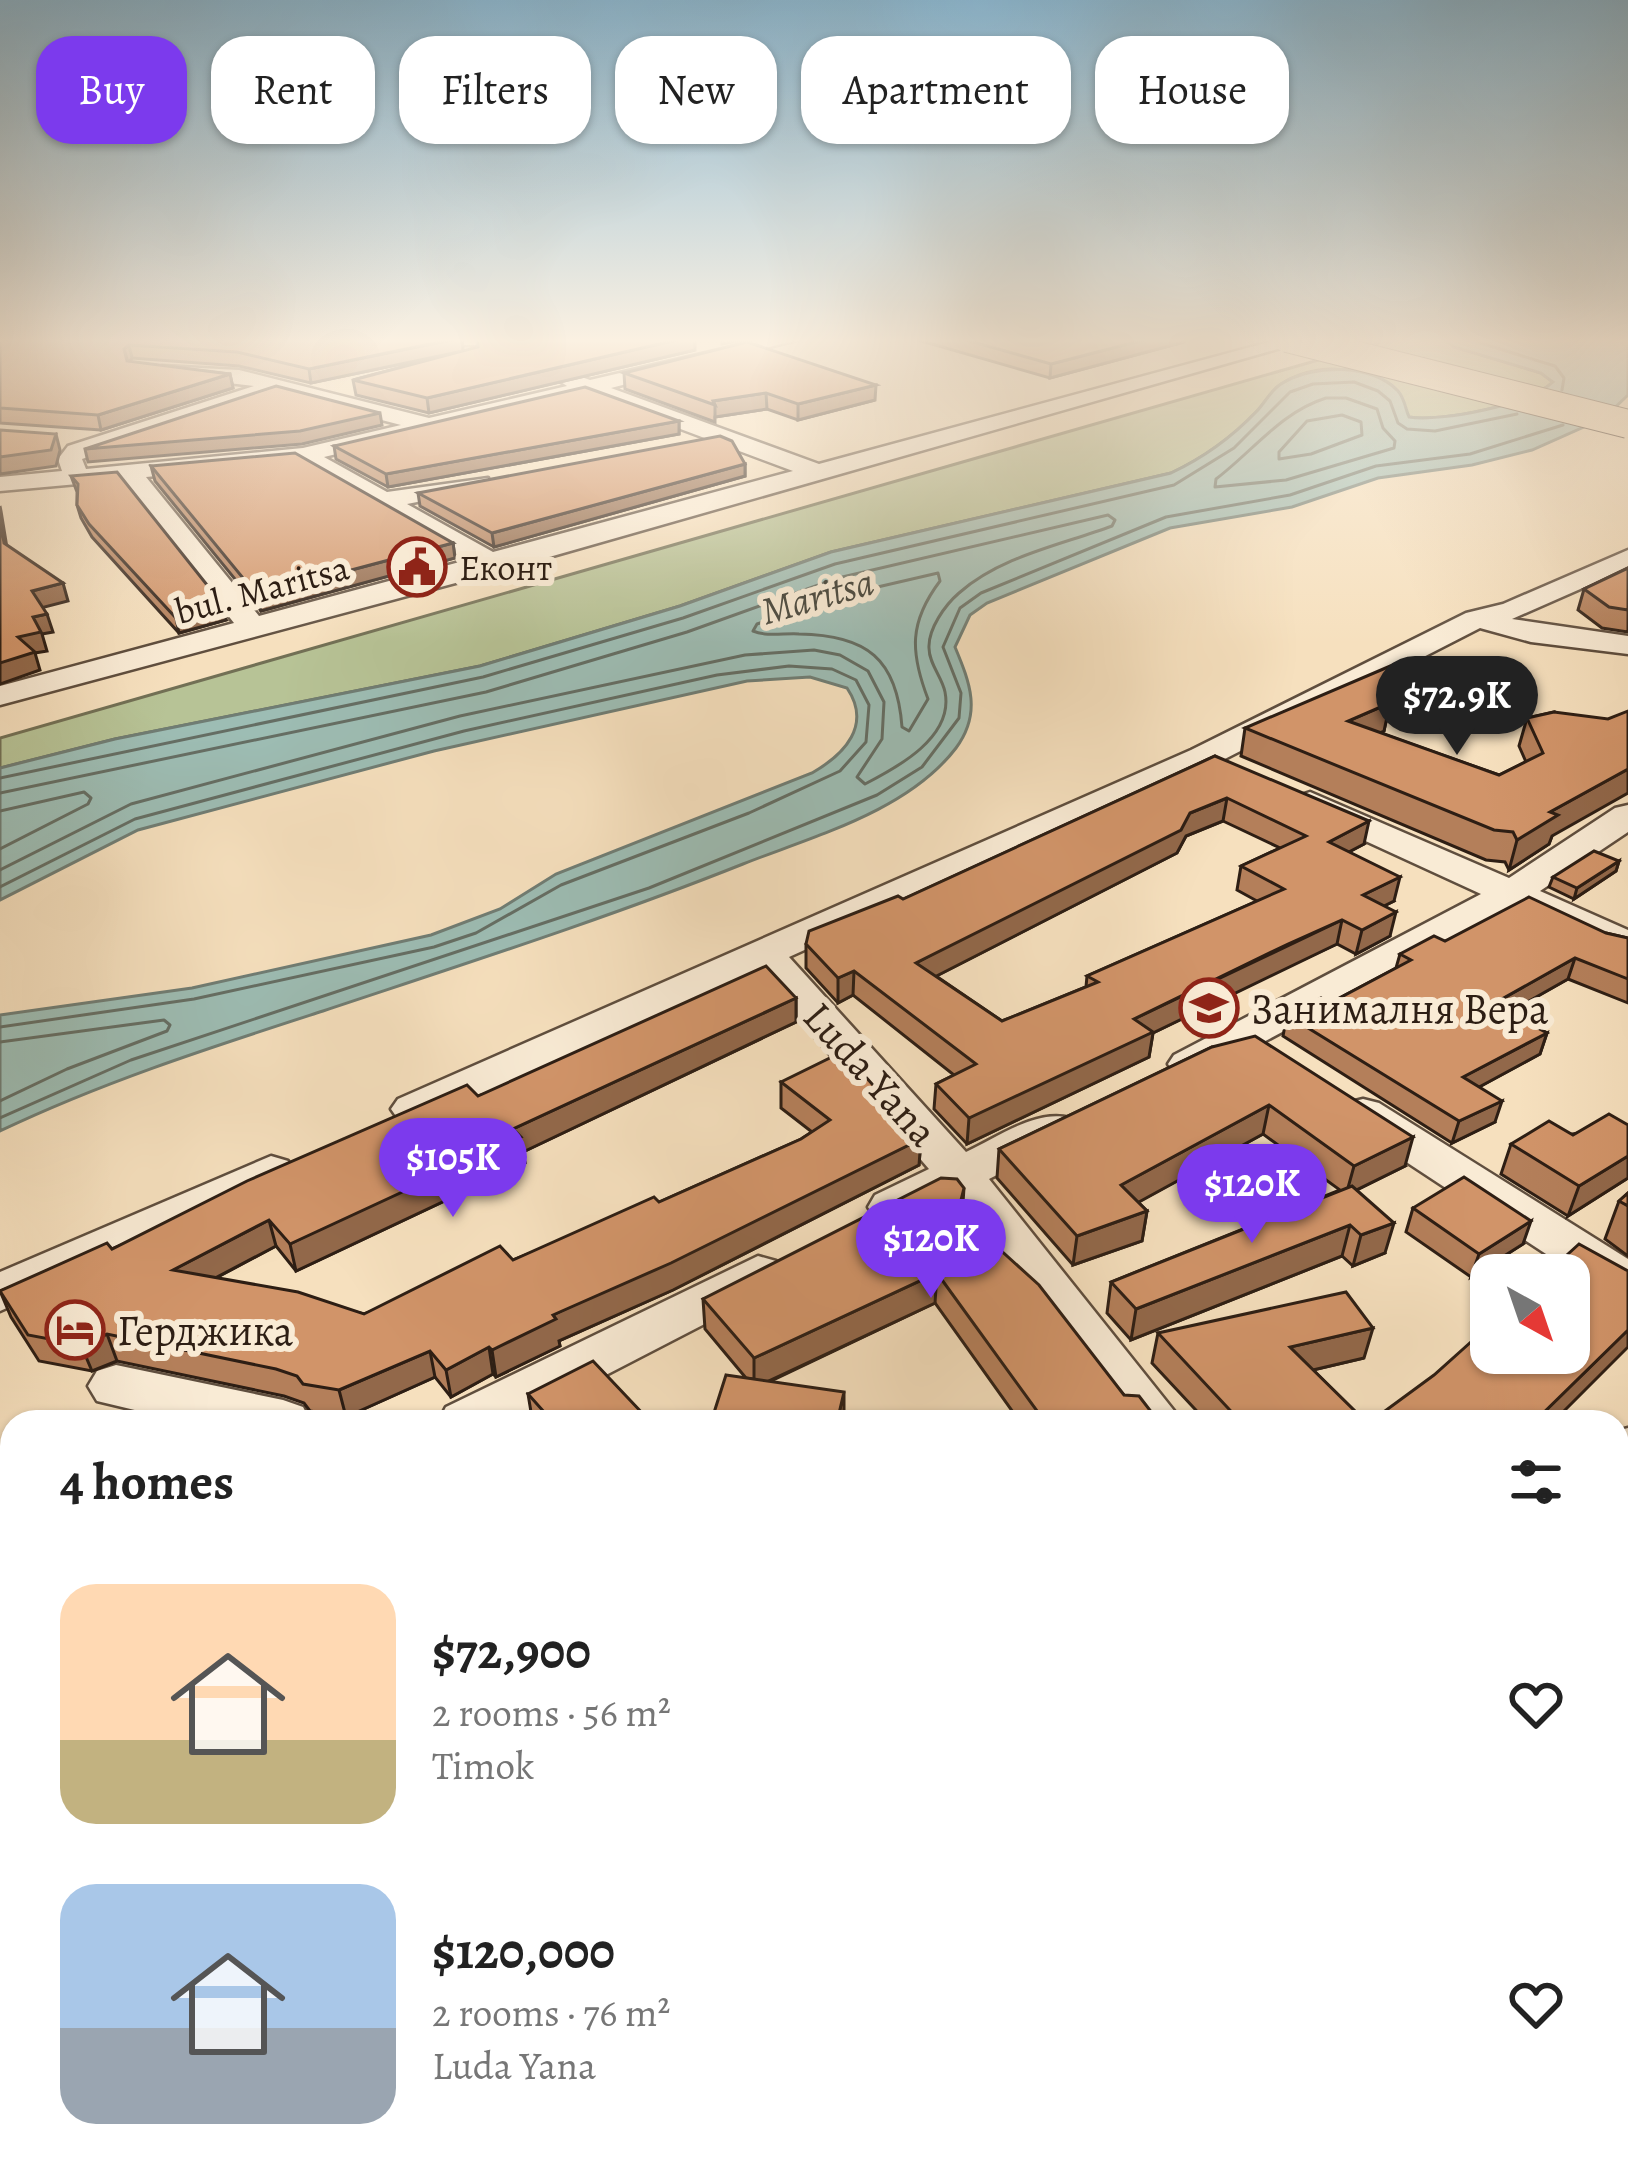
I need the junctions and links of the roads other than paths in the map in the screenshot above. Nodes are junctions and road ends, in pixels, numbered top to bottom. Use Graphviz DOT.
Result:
graph roads {
  1 [pos="82,440"];
  2 [pos="102,440"];
  3 [pos="363,440"];
  4 [pos="729,440"];
  5 [pos="934,440"];
  6 [pos="946,440"];
  7 [pos="98,441"];
  8 [pos="678,446"];
  9 [pos="303,455"];
  10 [pos="128,471"];
  11 [pos="820,473"];
  12 [pos="76,476"];
  13 [pos="495,480"];
  14 [pos="0,484"];
  15 [pos="746,494"];
  16 [pos="381,501"];
  17 [pos="1628,542"];
  18 [pos="1628,558"];
  19 [pos="494,564"];
  20 [pos="1539,598"];
  21 [pos="1476,619"];
  22 [pos="254,629"];
  23 [pos="1621,644"];
  24 [pos="0,696"];
  25 [pos="1203,757"];
  26 [pos="1244,775"];
  27 [pos="1286,793"];
  28 [pos="1628,816"];
  29 [pos="1515,891"];
  30 [pos="1628,945"];
  31 [pos="764,953"];
  32 [pos="1246,1038"];
  33 [pos="1287,1064"];
  34 [pos="1327,1089"];
  35 [pos="371,1128"];
  36 [pos="305,1157"];
  37 [pos="959,1173"];
  38 [pos="856,1225"];
  39 [pos="795,1256"];
  40 [pos="1628,1283"];
  41 [pos="0,1293"];
  42 [pos="116,1386"];
  43 [pos="227,1410"];
  44 [pos="490,1410"];
  45 [pos="1146,1410"];
  1 -- 7 [label="street"];
  2 -- 7 [label="street"];
  3 -- 9 [label="street"];
  4 -- 5 [label="street"];
  4 -- 8 [label="street"];
  4 -- 11 [label="street"];
  4 -- 15 [label="street"];
  6 -- 11 [label="street, bul. Maritsa"];
  7 -- 12 [label="street"];
  9 -- 10 [label="street"];
  9 -- 16 [label="street"];
  10 -- 12 [label="street"];
  10 -- 22 [label="street"];
  11 -- 15 [label="street, bul. Maritsa"];
  12 -- 14 [label="street"];
  13 -- 16 [label="street"];
  15 -- 19 [label="street, bul. Maritsa"];
  16 -- 19 [label="street"];
  17 -- 21 [label="street"];
  18 -- 20 [label="street"];
  19 -- 22 [label="street, bul. Maritsa"];
  20 -- 21 [label="street"];
  20 -- 23 [label="street"];
  21 -- 23 [label="street"];
  21 -- 25 [label="street"];
  22 -- 24 [label="street, bul. Maritsa"];
  25 -- 26 [label="street"];
  25 -- 31 [label="street"];
  27 -- 29 [label="street"];
  28 -- 29 [label="street"];
  29 -- 30 [label="street"];
  29 -- 32 [label="street"];
  31 -- 35 [label="street"];
  31 -- 37 [label="street, Luda Yana"];
  32 -- 33 [label="street"];
  32 -- 37 [label="street"];
  34 -- 40 [label="street"];
  36 -- 41 [label="street"];
  37 -- 38 [label="street"];
  37 -- 45 [label="street, Luda Yana"];
  39 -- 44 [label="street"];
  42 -- 43 [label="street"];
}
